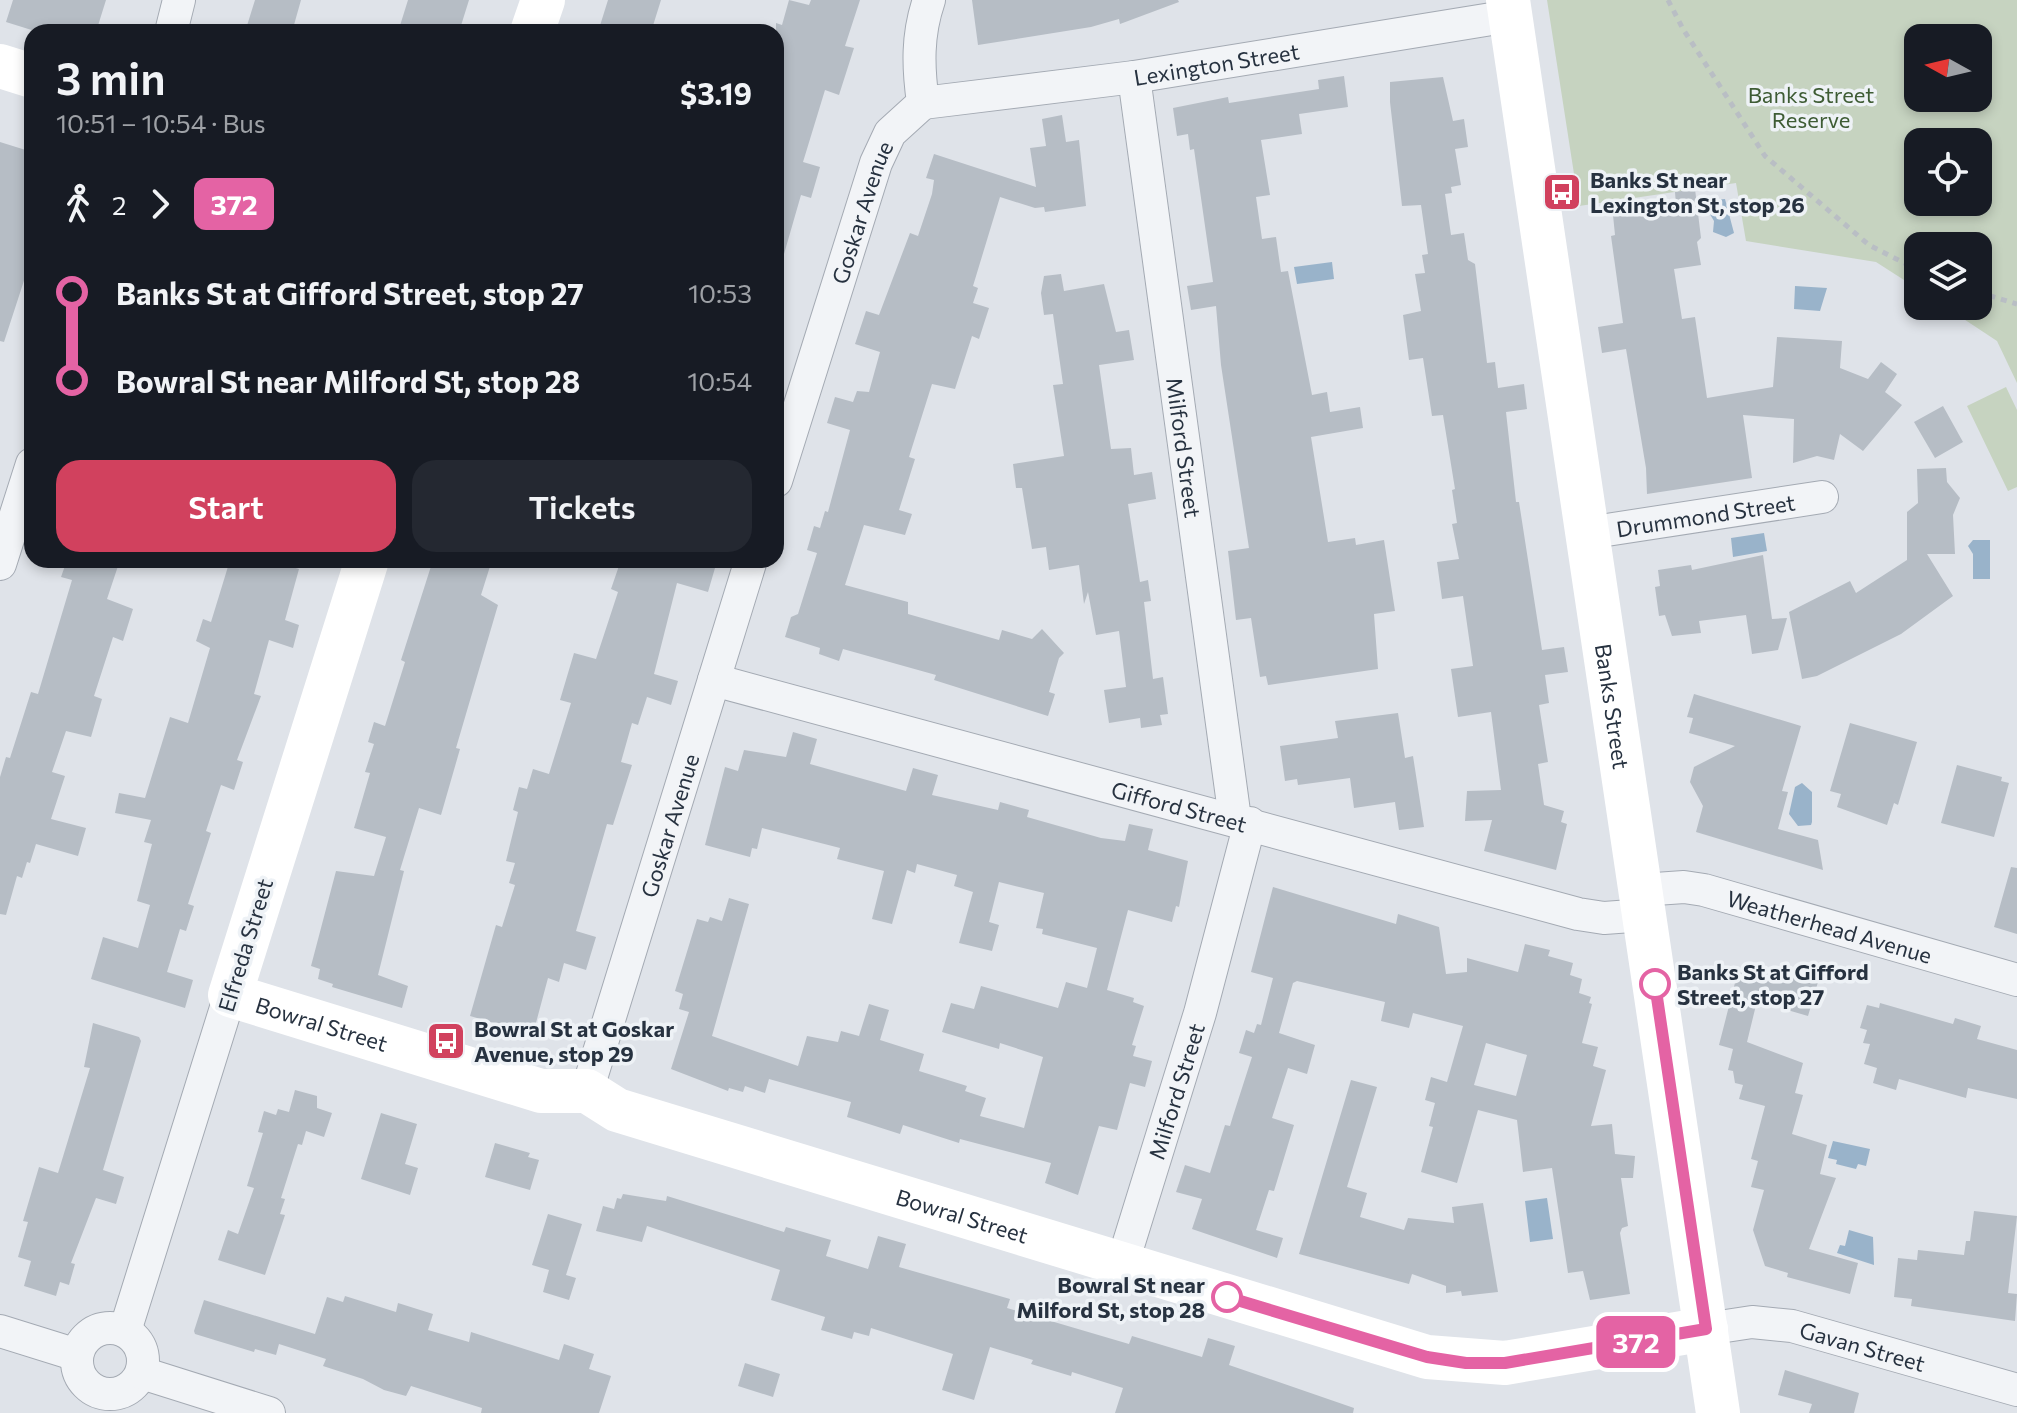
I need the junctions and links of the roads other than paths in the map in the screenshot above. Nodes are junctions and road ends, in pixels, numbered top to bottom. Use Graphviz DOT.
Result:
graph roads {
  1 [pos="543,0"];
  2 [pos="929,0"];
  3 [pos="1509,8"];
  4 [pos="535,24"];
  5 [pos="0,66"];
  6 [pos="24,74"];
  7 [pos="1134,77"];
  8 [pos="923,103"];
  9 [pos="784,456"];
  10 [pos="24,489"];
  11 [pos="1822,497"];
  12 [pos="1587,533"];
  13 [pos="0,564"];
  14 [pos="364,568"];
  15 [pos="749,568"];
  16 [pos="714,680"];
  17 [pos="1243,821"];
  18 [pos="1643,903"];
  19 [pos="2017,980"];
  20 [pos="230,995"];
  21 [pos="587,1091"];
  22 [pos="1122,1265"];
  23 [pos="1706,1329"];
  24 [pos="0,1331"];
  25 [pos="125,1331"];
  26 [pos="77,1355"];
  27 [pos="142,1373"];
  28 [pos="2017,1390"];
  29 [pos="100,1403"];
  30 [pos="269,1413"];
  31 [pos="1718,1413"];
  1 -- 4 [label="street"];
  2 -- 8 [label="street"];
  3 -- 7 [label="street, Lexington Street"];
  3 -- 12 [label="street, Banks Street"];
  5 -- 6 [label="street"];
  7 -- 8 [label="street, Lexington Street"];
  7 -- 17 [label="street, Milford Street"];
  8 -- 9 [label="street, Goskar Avenue"];
  10 -- 13 [label="street"];
  11 -- 12 [label="street, Drummond Street"];
  12 -- 18 [label="street, Banks Street"];
  14 -- 20 [label="street, Elfreda Street"];
  15 -- 16 [label="street, Goskar Avenue"];
  16 -- 17 [label="street, Gifford Street"];
  16 -- 21 [label="street, Goskar Avenue"];
  17 -- 18 [label="street, Gifford Street"];
  17 -- 22 [label="street, Milford Street"];
  18 -- 19 [label="street, Weatherhead Avenue"];
  18 -- 23 [label="street, Banks Street"];
  20 -- 21 [label="street, Bowral Street"];
  20 -- 25 [label="street, Elfreda Street"];
  21 -- 22 [label="street, Bowral Street"];
  22 -- 23 [label="street, Bowral Street"];
  23 -- 28 [label="street, Gavan Street"];
  23 -- 31 [label="street, Banks Street"];
  24 -- 26 [label="street"];
  25 -- 26 [label="street"];
  25 -- 27 [label="street"];
  26 -- 29 [label="street"];
  27 -- 29 [label="street"];
  27 -- 30 [label="street"];
}
